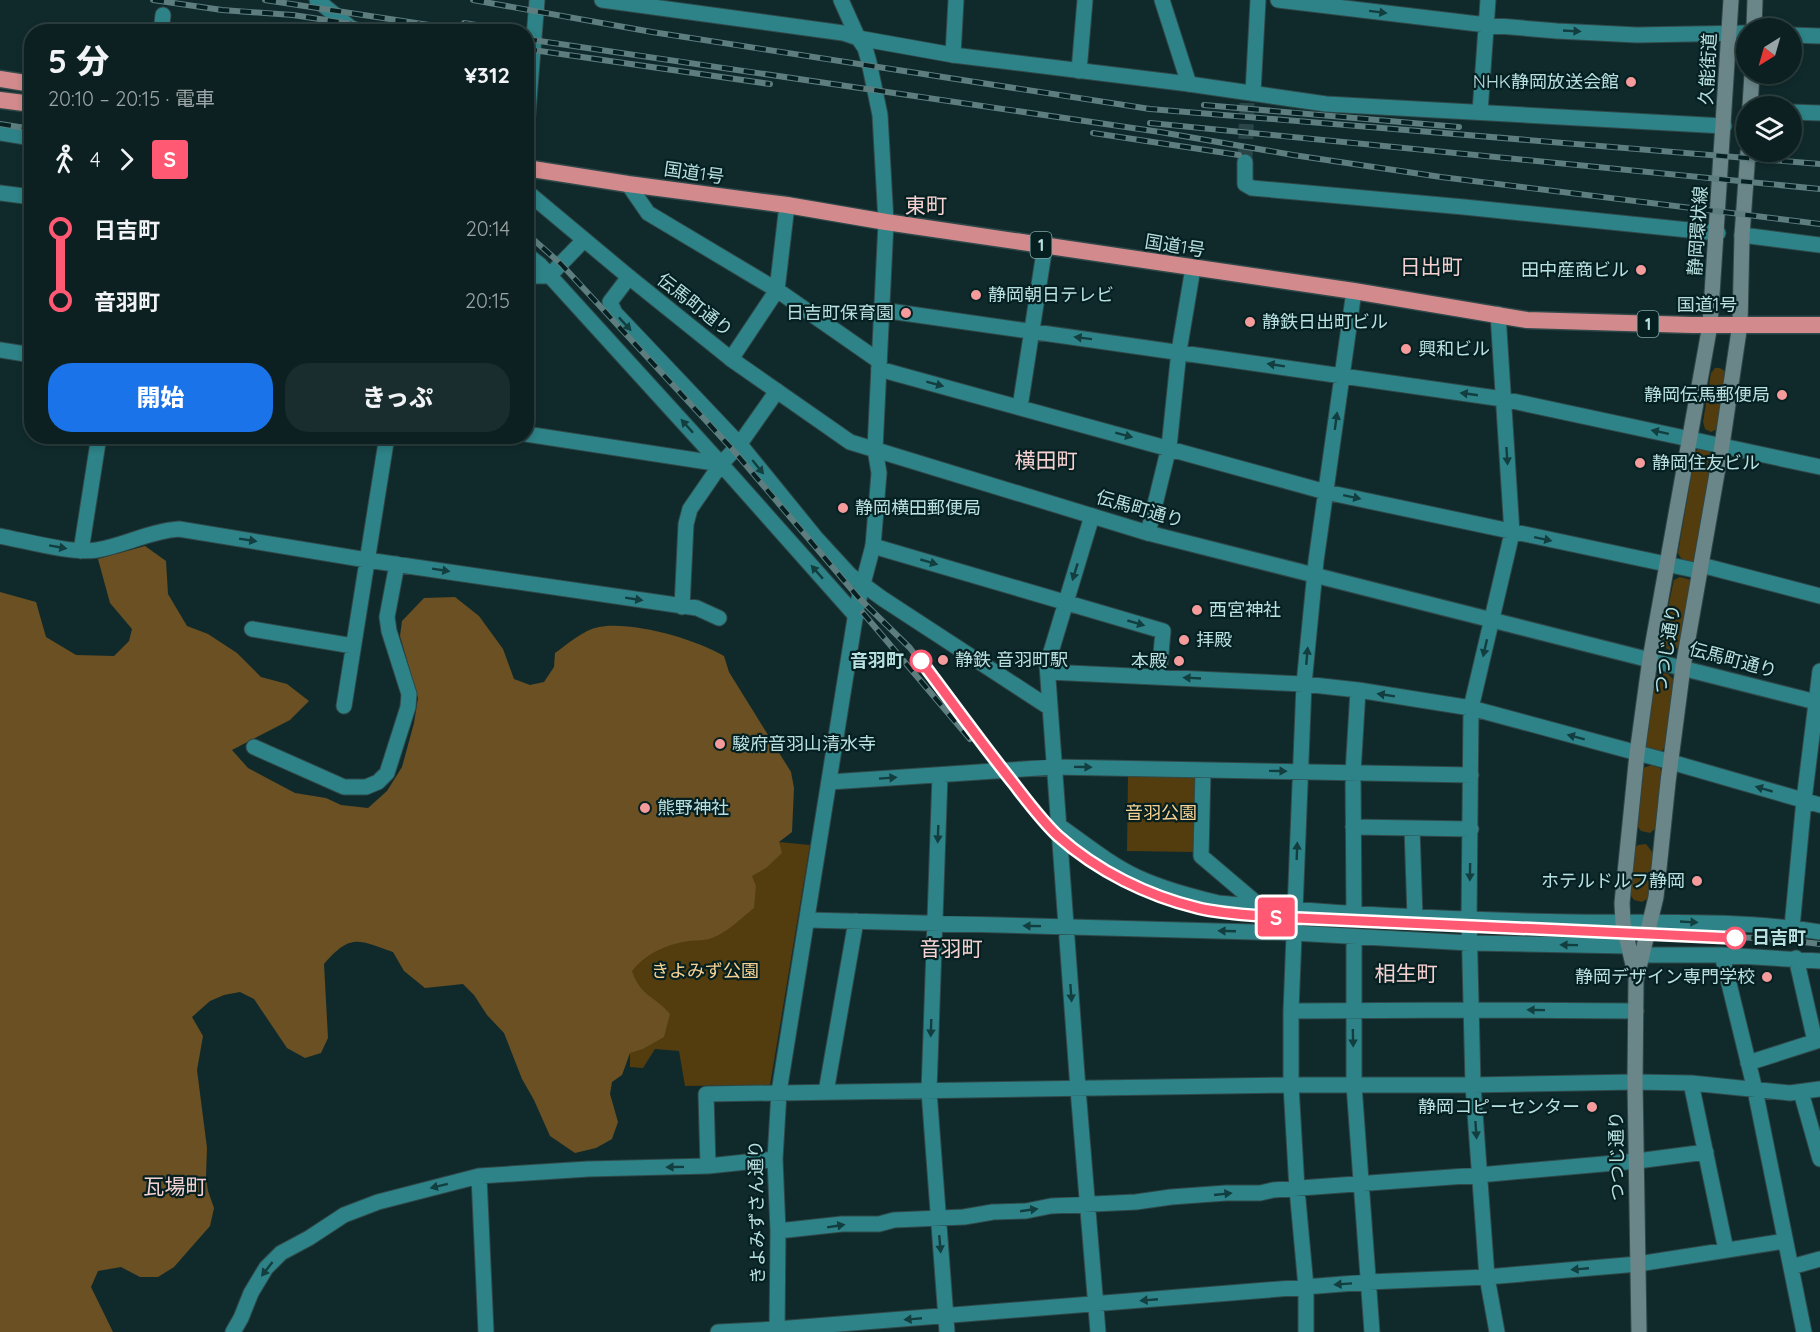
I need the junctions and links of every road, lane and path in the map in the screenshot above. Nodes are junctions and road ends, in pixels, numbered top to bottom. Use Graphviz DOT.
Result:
graph roads {
  1 [pos="317,0"];
  2 [pos="537,0"];
  3 [pos="602,0"];
  4 [pos="841,0"];
  5 [pos="956,0"];
  6 [pos="1085,0"];
  7 [pos="1162,0"];
  8 [pos="1258,0"];
  9 [pos="1278,0"];
  10 [pos="1488,0"];
  11 [pos="1731,0"];
  12 [pos="1755,0"];
  13 [pos="649,4"];
  14 [pos="163,15"];
  15 [pos="1754,18"];
  16 [pos="162,24"];
  17 [pos="346,24"];
  18 [pos="1487,25"];
  19 [pos="1730,32"];
  20 [pos="1736,32"];
  21 [pos="1802,35"];
  22 [pos="1820,36"];
  23 [pos="534,37"];
  24 [pos="858,38"];
  25 [pos="953,55"];
  26 [pos="1079,71"];
  27 [pos="0,79"];
  28 [pos="24,83"];
  29 [pos="1189,84"];
  30 [pos="1250,96"];
  31 [pos="0,100"];
  32 [pos="24,103"];
  33 [pos="1480,112"];
  34 [pos="1802,112"];
  35 [pos="1820,113"];
  36 [pos="0,133"];
  37 [pos="1724,133"];
  38 [pos="24,137"];
  39 [pos="1245,162"];
  40 [pos="1747,162"];
  41 [pos="534,169"];
  42 [pos="534,184"];
  43 [pos="628,184"];
  44 [pos="0,193"];
  45 [pos="24,196"];
  46 [pos="534,198"];
  47 [pos="787,205"];
  48 [pos="886,222"];
  49 [pos="1718,233"];
  50 [pos="1742,235"];
  51 [pos="579,236"];
  52 [pos="1820,245"];
  53 [pos="1045,246"];
  54 [pos="534,262"];
  55 [pos="1193,268"];
  56 [pos="534,276"];
  57 [pos="549,276"];
  58 [pos="629,277"];
  59 [pos="777,290"];
  60 [pos="1354,291"];
  61 [pos="882,310"];
  62 [pos="1498,314"];
  63 [pos="1740,324"];
  64 [pos="1710,325"];
  65 [pos="1820,325"];
  66 [pos="1032,332"];
  67 [pos="0,350"];
  68 [pos="1179,351"];
  69 [pos="24,354"];
  70 [pos="731,359"];
  71 [pos="879,365"];
  72 [pos="1342,375"];
  73 [pos="777,391"];
  74 [pos="1503,399"];
  75 [pos="1020,407"];
  76 [pos="534,435"];
  77 [pos="1689,438"];
  78 [pos="98,444"];
  79 [pos="386,444"];
  80 [pos="739,445"];
  81 [pos="1722,445"];
  82 [pos="1169,447"];
  83 [pos="875,449"];
  84 [pos="721,464"];
  85 [pos="1820,467"];
  86 [pos="1326,492"];
  87 [pos="1092,516"];
  88 [pos="1512,532"];
  89 [pos="1148,533"];
  90 [pos="0,536"];
  91 [pos="873,546"];
  92 [pos="81,551"];
  93 [pos="367,560"];
  94 [pos="397,564"];
  95 [pos="1667,564"];
  96 [pos="1700,568"];
  97 [pos="1314,575"];
  98 [pos="862,583"];
  99 [pos="1820,596"];
  100 [pos="1066,602"];
  101 [pos="682,607"];
  102 [pos="856,616"];
  103 [pos="719,618"];
  104 [pos="1492,620"];
  105 [pos="252,629"];
  106 [pos="353,646"];
  107 [pos="1650,659"];
  108 [pos="1683,667"];
  109 [pos="1820,671"];
  110 [pos="1048,672"];
  111 [pos="1159,676"];
  112 [pos="1304,684"];
  113 [pos="1358,690"];
  114 [pos="1818,703"];
  115 [pos="344,706"];
  116 [pos="1050,708"];
  117 [pos="1472,708"];
  118 [pos="254,747"];
  119 [pos="1636,754"];
  120 [pos="1671,762"];
  121 [pos="1054,767"];
  122 [pos="1203,770"];
  123 [pos="1300,772"];
  124 [pos="1353,773"];
  125 [pos="940,775"];
  126 [pos="1471,775"];
  127 [pos="830,782"];
  128 [pos="1804,800"];
  129 [pos="1820,805"];
  130 [pos="1058,825"];
  131 [pos="1353,826"];
  132 [pos="1413,828"];
  133 [pos="1471,829"];
  134 [pos="1262,907"];
  135 [pos="1295,909"];
  136 [pos="1354,913"];
  137 [pos="1415,917"];
  138 [pos="808,920"];
  139 [pos="1469,920"];
  140 [pos="856,921"];
  141 [pos="1650,921"];
  142 [pos="935,923"];
  143 [pos="1623,923"];
  144 [pos="1066,927"];
  145 [pos="1792,927"];
  146 [pos="1820,932"];
  147 [pos="1294,933"];
  148 [pos="1354,937"];
  149 [pos="1470,943"];
  150 [pos="1628,946"];
  151 [pos="1642,955"];
  152 [pos="1722,955"];
  153 [pos="1796,958"];
  154 [pos="1820,961"];
  155 [pos="1636,980"];
  156 [pos="1353,1010"];
  157 [pos="1470,1010"];
  158 [pos="1291,1011"];
  159 [pos="1636,1011"];
  160 [pos="1818,1040"];
  161 [pos="1749,1062"];
  162 [pos="1635,1082"];
  163 [pos="1691,1083"];
  164 [pos="1291,1085"];
  165 [pos="1354,1085"];
  166 [pos="1473,1085"];
  167 [pos="1077,1089"];
  168 [pos="1820,1089"];
  169 [pos="929,1090"];
  170 [pos="1755,1090"];
  171 [pos="778,1092"];
  172 [pos="826,1092"];
  173 [pos="1801,1092"];
  174 [pos="1706,1152"];
  175 [pos="775,1159"];
  176 [pos="1820,1159"];
  177 [pos="1637,1161"];
  178 [pos="708,1166"];
  179 [pos="1479,1174"];
  180 [pos="479,1176"];
  181 [pos="1361,1184"];
  182 [pos="1297,1189"];
  183 [pos="1089,1205"];
  184 [pos="938,1217"];
  185 [pos="778,1231"];
  186 [pos="1785,1241"];
  187 [pos="1726,1250"];
  188 [pos="1820,1259"];
  189 [pos="1638,1264"];
  190 [pos="1791,1267"];
  191 [pos="1487,1276"];
  192 [pos="1368,1282"];
  193 [pos="1306,1287"];
  194 [pos="1096,1304"];
  195 [pos="946,1316"];
  196 [pos="777,1331"];
  197 [pos="232,1332"];
  198 [pos="486,1332"];
  199 [pos="718,1332"];
  200 [pos="947,1332"];
  201 [pos="1098,1332"];
  202 [pos="1306,1332"];
  203 [pos="1372,1332"];
  204 [pos="1497,1332"];
  205 [pos="1639,1332"];
  206 [pos="1804,1332"];
  1 -- 17 [label="street"];
  2 -- 23 [label="street"];
  3 -- 13 [label="street"];
  4 -- 24 [label="street, きよみずさん通り"];
  5 -- 25 [label="street"];
  6 -- 26 [label="street"];
  7 -- 29 [label="street"];
  8 -- 30 [label="street"];
  9 -- 18 [label="street, one-way"];
  10 -- 18 [label="street"];
  11 -- 19 [label="main road, 久能街道"];
  12 -- 15 [label="main road"];
  13 -- 24 [label="street"];
  14 -- 16 [label="street"];
  18 -- 19 [label="street, one-way"];
  18 -- 33 [label="street"];
  19 -- 20 [label="street"];
  19 -- 37 [label="main road, 久能街道"];
  21 -- 22 [label="street"];
  24 -- 25 [label="street"];
  24 -- 48 [label="street, きよみずさん通り"];
  25 -- 26 [label="street"];
  26 -- 29 [label="street"];
  27 -- 28 [label="highway"];
  29 -- 30 [label="street"];
  30 -- 33 [label="street"];
  31 -- 32 [label="highway"];
  33 -- 37 [label="street"];
  34 -- 35 [label="street"];
  36 -- 38 [label="street"];
  37 -- 49 [label="main road, 静岡環状線"];
  39 -- 49 [label="street"];
  40 -- 50 [label="main road"];
  41 -- 43 [label="highway, 国道1号 / 1"];
  42 -- 51 [label="street"];
  43 -- 47 [label="highway, 国道1号 / 1"];
  43 -- 59 [label="street"];
  44 -- 45 [label="street"];
  46 -- 51 [label="street, 伝馬町通り"];
  47 -- 48 [label="highway, 国道1号 / 1"];
  47 -- 59 [label="street"];
  48 -- 53 [label="highway, 国道1号 / 1"];
  48 -- 61 [label="street, きよみずさん通り"];
  49 -- 64 [label="main road, 静岡環状線"];
  50 -- 52 [label="street"];
  50 -- 63 [label="main road"];
  51 -- 57 [label="street"];
  51 -- 58 [label="street, 伝馬町通り"];
  53 -- 55 [label="highway, 国道1号 / 1"];
  53 -- 66 [label="street"];
  54 -- 57 [label="street"];
  55 -- 60 [label="highway, 国道1号 / 1"];
  55 -- 68 [label="street"];
  56 -- 57 [label="street"];
  84 -- 57 [label="street, one-way"];
  58 -- 70 [label="street, 伝馬町通り"];
  58 -- 80 [label="street, one-way"];
  59 -- 70 [label="street"];
  59 -- 71 [label="street"];
  60 -- 62 [label="highway, 国道1号 / 1"];
  60 -- 72 [label="street"];
  61 -- 66 [label="street"];
  61 -- 71 [label="street, きよみずさん通り"];
  62 -- 64 [label="highway, 国道1号 / 1"];
  62 -- 74 [label="street"];
  63 -- 64 [label="highway, 国道1号 / 1"];
  63 -- 65 [label="highway, 国道1号 / 1"];
  63 -- 81 [label="main road, つつじ通り"];
  64 -- 77 [label="main road, つつじ通り"];
  68 -- 66 [label="street, one-way"];
  66 -- 75 [label="street"];
  67 -- 69 [label="street"];
  72 -- 68 [label="street, one-way"];
  68 -- 82 [label="street"];
  70 -- 73 [label="street, 伝馬町通り"];
  71 -- 75 [label="street, one-way"];
  71 -- 83 [label="street, きよみずさん通り"];
  74 -- 72 [label="street, one-way"];
  86 -- 72 [label="street, one-way"];
  73 -- 80 [label="street"];
  73 -- 83 [label="street, 伝馬町通り"];
  77 -- 74 [label="street, one-way"];
  74 -- 88 [label="street, one-way"];
  75 -- 82 [label="street, one-way"];
  76 -- 84 [label="street"];
  77 -- 81 [label="street"];
  77 -- 95 [label="main road, つつじ通り"];
  78 -- 92 [label="street"];
  79 -- 93 [label="street"];
  80 -- 84 [label="street"];
  80 -- 98 [label="street, one-way"];
  81 -- 85 [label="street"];
  81 -- 96 [label="main road, つつじ通り"];
  82 -- 86 [label="street"];
  82 -- 89 [label="street"];
  83 -- 87 [label="street, 伝馬町通り"];
  83 -- 91 [label="street, きよみずさん通り"];
  84 -- 101 [label="street"];
  102 -- 84 [label="street, one-way"];
  86 -- 88 [label="street, one-way"];
  86 -- 97 [label="street"];
  87 -- 89 [label="street, 伝馬町通り"];
  87 -- 100 [label="street, one-way"];
  88 -- 95 [label="street, one-way"];
  88 -- 104 [label="street"];
  89 -- 97 [label="street, 伝馬町通り"];
  90 -- 92 [label="street, one-way"];
  91 -- 98 [label="street, きよみずさん通り"];
  91 -- 100 [label="street, one-way"];
  92 -- 93 [label="street, one-way"];
  93 -- 94 [label="street"];
  93 -- 106 [label="street"];
  94 -- 101 [label="street, one-way"];
  94 -- 118 [label="street"];
  95 -- 96 [label="street"];
  95 -- 107 [label="main road, つつじ通り"];
  96 -- 99 [label="street"];
  96 -- 108 [label="main road, つつじ通り"];
  97 -- 104 [label="street, 伝馬町通り"];
  112 -- 97 [label="street, one-way"];
  98 -- 102 [label="street, きよみずさん通り"];
  98 -- 116 [label="street"];
  100 -- 110 [label="street"];
  100 -- 111 [label="street, one-way"];
  101 -- 103 [label="street"];
  102 -- 127 [label="street, きよみずさん通り"];
  104 -- 107 [label="street, 伝馬町通り"];
  104 -- 117 [label="street, one-way"];
  105 -- 106 [label="street"];
  106 -- 115 [label="street"];
  107 -- 108 [label="street, 伝馬町通り"];
  107 -- 119 [label="main road, つつじ通り"];
  108 -- 114 [label="street, 伝馬町通り"];
  108 -- 120 [label="main road, つつじ通り"];
  109 -- 114 [label="street"];
  110 -- 111 [label="street"];
  110 -- 116 [label="street"];
  112 -- 111 [label="street, one-way"];
  112 -- 113 [label="street"];
  112 -- 123 [label="street"];
  117 -- 113 [label="street, one-way"];
  113 -- 124 [label="street"];
  114 -- 128 [label="street"];
  116 -- 121 [label="street"];
  119 -- 117 [label="street, one-way"];
  117 -- 126 [label="street"];
  119 -- 120 [label="street"];
  119 -- 143 [label="main road, つつじ通り"];
  128 -- 120 [label="street, one-way"];
  120 -- 141 [label="main road, つつじ通り"];
  121 -- 122 [label="street, one-way"];
  121 -- 125 [label="street"];
  121 -- 130 [label="street"];
  122 -- 123 [label="street, one-way"];
  122 -- 134 [label="street"];
  123 -- 124 [label="street"];
  135 -- 123 [label="street, one-way"];
  124 -- 126 [label="street"];
  124 -- 131 [label="street"];
  127 -- 125 [label="street, one-way"];
  125 -- 142 [label="street, one-way"];
  126 -- 133 [label="street"];
  127 -- 138 [label="street, きよみずさん通り"];
  128 -- 129 [label="street"];
  128 -- 145 [label="street"];
  130 -- 134 [label="street"];
  130 -- 144 [label="street"];
  131 -- 132 [label="street"];
  131 -- 136 [label="street"];
  132 -- 133 [label="street"];
  132 -- 137 [label="street"];
  133 -- 139 [label="street, one-way"];
  134 -- 135 [label="street"];
  135 -- 136 [label="street"];
  135 -- 147 [label="street"];
  136 -- 137 [label="street"];
  137 -- 139 [label="street"];
  138 -- 140 [label="street"];
  138 -- 171 [label="street, きよみずさん通り"];
  139 -- 143 [label="street"];
  139 -- 149 [label="street"];
  140 -- 142 [label="street"];
  140 -- 172 [label="street"];
  141 -- 143 [label="street"];
  141 -- 145 [label="street, one-way"];
  141 -- 151 [label="main road, つつじ通り"];
  144 -- 142 [label="street, one-way"];
  142 -- 169 [label="street, one-way"];
  143 -- 150 [label="main road, つつじ通り"];
  147 -- 144 [label="street, one-way"];
  144 -- 167 [label="street, one-way"];
  145 -- 146 [label="street"];
  147 -- 148 [label="street"];
  147 -- 158 [label="street"];
  148 -- 149 [label="street"];
  148 -- 156 [label="street"];
  150 -- 149 [label="street, one-way"];
  149 -- 157 [label="street"];
  150 -- 155 [label="main road, つつじ通り"];
  151 -- 152 [label="street"];
  151 -- 155 [label="main road, つつじ通り"];
  152 -- 153 [label="street"];
  152 -- 161 [label="street"];
  153 -- 154 [label="street"];
  153 -- 160 [label="street"];
  155 -- 159 [label="main road, つつじ通り"];
  156 -- 157 [label="street"];
  156 -- 158 [label="street"];
  156 -- 165 [label="street, one-way"];
  159 -- 157 [label="street, one-way"];
  157 -- 166 [label="street"];
  158 -- 164 [label="street"];
  159 -- 162 [label="main road, つつじ通り"];
  160 -- 161 [label="street"];
  161 -- 170 [label="street"];
  162 -- 163 [label="street"];
  162 -- 166 [label="street"];
  162 -- 177 [label="main road, つつじ通り"];
  163 -- 170 [label="street"];
  163 -- 174 [label="street"];
  164 -- 165 [label="street"];
  164 -- 167 [label="street"];
  164 -- 182 [label="street"];
  165 -- 166 [label="street"];
  165 -- 181 [label="street"];
  166 -- 179 [label="street, one-way"];
  167 -- 169 [label="street"];
  167 -- 183 [label="street"];
  168 -- 173 [label="street"];
  169 -- 172 [label="street"];
  169 -- 184 [label="street"];
  170 -- 173 [label="street"];
  170 -- 186 [label="street"];
  171 -- 172 [label="street"];
  171 -- 175 [label="street, きよみずさん通り"];
  171 -- 178 [label="street"];
  173 -- 176 [label="street"];
  174 -- 177 [label="street"];
  174 -- 187 [label="street"];
  175 -- 178 [label="street"];
  175 -- 185 [label="street, きよみずさん通り"];
  177 -- 179 [label="street"];
  177 -- 189 [label="main road, つつじ通り"];
  178 -- 180 [label="street, one-way"];
  179 -- 181 [label="street"];
  179 -- 191 [label="street"];
  180 -- 197 [label="street, one-way"];
  180 -- 198 [label="street"];
  181 -- 182 [label="street"];
  181 -- 192 [label="street"];
  183 -- 182 [label="street, one-way"];
  182 -- 193 [label="street"];
  184 -- 183 [label="street, one-way"];
  183 -- 194 [label="street"];
  185 -- 184 [label="street, one-way"];
  184 -- 195 [label="street, one-way"];
  185 -- 196 [label="street, きよみずさん通り"];
  186 -- 187 [label="street"];
  186 -- 190 [label="street"];
  187 -- 189 [label="street"];
  188 -- 190 [label="street"];
  189 -- 191 [label="street, one-way"];
  189 -- 205 [label="main road, つつじ通り"];
  190 -- 206 [label="street"];
  191 -- 192 [label="street"];
  191 -- 204 [label="street"];
  192 -- 193 [label="street, one-way"];
  192 -- 203 [label="street"];
  193 -- 194 [label="street, one-way"];
  193 -- 202 [label="street"];
  194 -- 195 [label="street"];
  194 -- 201 [label="street"];
  195 -- 196 [label="street, one-way"];
  195 -- 200 [label="street"];
  196 -- 199 [label="street"];
}
